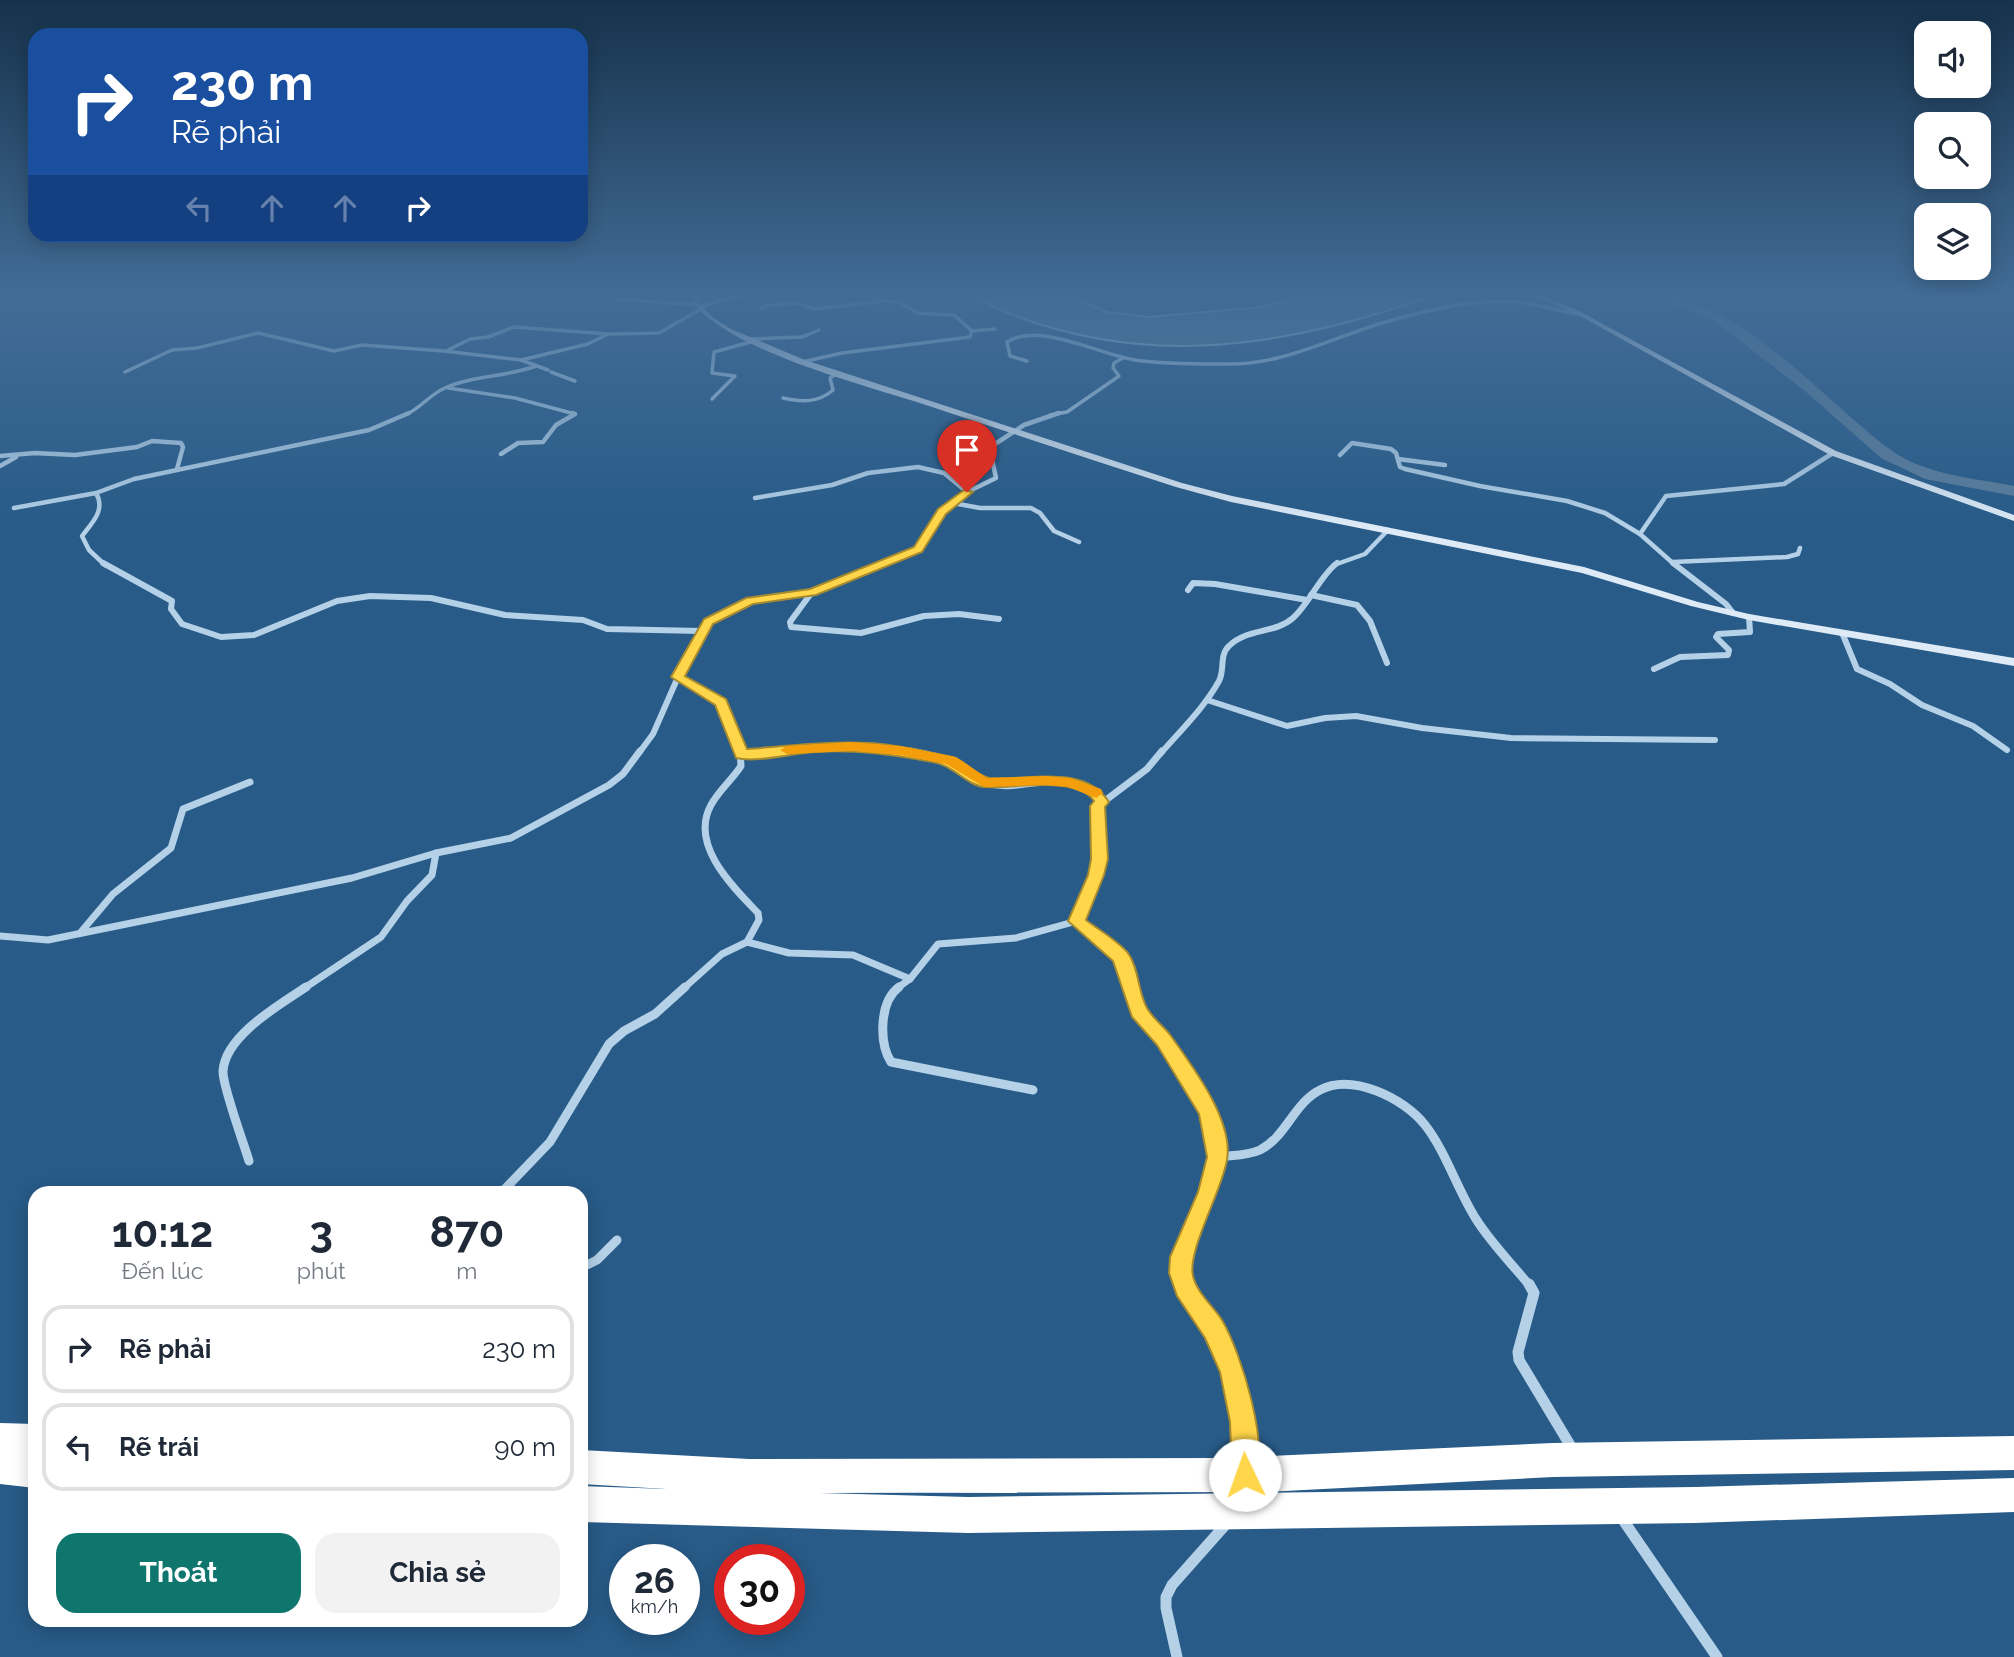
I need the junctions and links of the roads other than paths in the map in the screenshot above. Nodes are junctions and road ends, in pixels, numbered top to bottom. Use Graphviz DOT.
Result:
graph roads {
  1 [pos="519,372"];
  2 [pos="553,372"];
  3 [pos="712,372"];
  4 [pos="831,372"];
  5 [pos="1116,372"];
  6 [pos="1687,372"];
  7 [pos="836,374"];
  8 [pos="575,381"];
  9 [pos="444,388"];
  10 [pos="783,398"];
  11 [pos="712,399"];
  12 [pos="1013,432"];
  13 [pos="1833,453"];
  14 [pos="501,454"];
  15 [pos="1340,455"];
  16 [pos="0,456"];
  17 [pos="16,457"];
  18 [pos="1398,459"];
  19 [pos="1445,465"];
  20 [pos="0,466"];
  21 [pos="177,469"];
  22 [pos="967,492"];
  23 [pos="96,493"];
  24 [pos="755,498"];
  25 [pos="953,503"];
  26 [pos="14,508"];
  27 [pos="2014,518"];
  28 [pos="1388,530"];
  29 [pos="1640,534"];
  30 [pos="1079,542"];
  31 [pos="1800,548"];
  32 [pos="1672,562"];
  33 [pos="1188,590"];
  34 [pos="812,592"];
  35 [pos="1309,597"];
  36 [pos="1733,613"];
  37 [pos="1749,617"];
  38 [pos="999,620"];
  39 [pos="701,631"];
  40 [pos="1843,635"];
  41 [pos="2014,662"];
  42 [pos="1387,663"];
  43 [pos="1654,669"];
  44 [pos="678,677"];
  45 [pos="1207,700"];
  46 [pos="1715,740"];
  47 [pos="2007,750"];
  48 [pos="741,754"];
  49 [pos="250,782"];
  50 [pos="1102,802"];
  51 [pos="436,853"];
  52 [pos="1077,921"];
  53 [pos="81,933"];
  54 [pos="0,936"];
  55 [pos="747,942"];
  56 [pos="910,979"];
  57 [pos="1033,1090"];
  58 [pos="1218,1157"];
  59 [pos="249,1161"];
  60 [pos="508,1186"];
  61 [pos="617,1240"];
  62 [pos="588,1266"];
  63 [pos="0,1440"];
  64 [pos="28,1441"];
  65 [pos="2014,1453"];
  66 [pos="1579,1460"];
  67 [pos="0,1467"];
  68 [pos="588,1467"];
  69 [pos="28,1470"];
  70 [pos="1245,1475"];
  71 [pos="2014,1494"];
  72 [pos="588,1504"];
  73 [pos="1613,1504"];
  74 [pos="1236,1512"];
  75 [pos="1177,1657"];
  76 [pos="1717,1657"];
  1 -- 9 [label="street"];
  2 -- 8 [label="street"];
  3 -- 11 [label="street"];
  4 -- 7 [label="street"];
  5 -- 12 [label="street"];
  6 -- 13 [label="street"];
  7 -- 10 [label="street"];
  7 -- 12 [label="street"];
  9 -- 14 [label="street"];
  9 -- 21 [label="street"];
  12 -- 22 [label="street"];
  12 -- 28 [label="street"];
  13 -- 27 [label="street"];
  13 -- 29 [label="street"];
  15 -- 18 [label="street"];
  16 -- 17 [label="street"];
  17 -- 20 [label="street"];
  17 -- 21 [label="street"];
  18 -- 19 [label="street"];
  18 -- 29 [label="street"];
  21 -- 23 [label="street"];
  22 -- 24 [label="street"];
  22 -- 25 [label="street"];
  23 -- 26 [label="street"];
  23 -- 39 [label="street"];
  25 -- 30 [label="street"];
  25 -- 34 [label="street"];
  28 -- 35 [label="street"];
  28 -- 36 [label="street"];
  29 -- 32 [label="street"];
  31 -- 32 [label="street"];
  32 -- 36 [label="street"];
  33 -- 35 [label="street"];
  34 -- 38 [label="street"];
  34 -- 39 [label="street"];
  35 -- 42 [label="street"];
  35 -- 45 [label="street"];
  36 -- 37 [label="street"];
  37 -- 40 [label="street"];
  37 -- 43 [label="street"];
  39 -- 44 [label="street"];
  40 -- 41 [label="street"];
  40 -- 47 [label="street"];
  44 -- 48 [label="street"];
  44 -- 51 [label="street"];
  45 -- 46 [label="street"];
  45 -- 50 [label="street"];
  48 -- 50 [label="street"];
  48 -- 55 [label="street"];
  49 -- 53 [label="street"];
  50 -- 52 [label="street"];
  51 -- 53 [label="street"];
  51 -- 59 [label="street"];
  52 -- 56 [label="street"];
  52 -- 58 [label="street"];
  53 -- 54 [label="street"];
  55 -- 56 [label="street"];
  55 -- 60 [label="street"];
  56 -- 57 [label="street"];
  58 -- 66 [label="street"];
  58 -- 70 [label="street"];
  61 -- 62 [label="street"];
  63 -- 64 [label="highway"];
  65 -- 66 [label="highway"];
  66 -- 70 [label="highway"];
  67 -- 69 [label="highway"];
  68 -- 70 [label="highway"];
  71 -- 73 [label="highway"];
  72 -- 74 [label="highway"];
  73 -- 74 [label="highway"];
  73 -- 76 [label="street"];
  74 -- 75 [label="street"];
}
